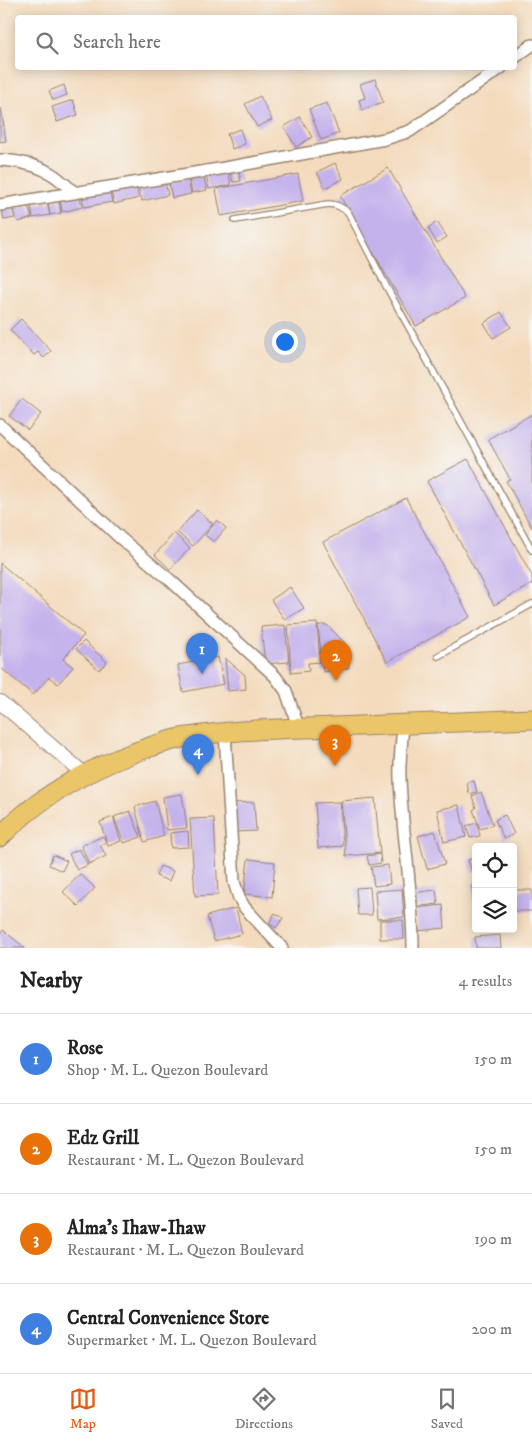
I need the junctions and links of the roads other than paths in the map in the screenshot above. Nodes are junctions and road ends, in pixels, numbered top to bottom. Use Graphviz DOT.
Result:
graph roads {
  1 [pos="532,45"];
  2 [pos="517,56"];
  3 [pos="498,70"];
  4 [pos="0,160"];
  5 [pos="75,192"];
  6 [pos="0,205"];
  7 [pos="235,220"];
  8 [pos="0,424"];
  9 [pos="532,550"];
  10 [pos="532,604"];
  11 [pos="438,656"];
  12 [pos="0,702"];
  13 [pos="532,719"];
  14 [pos="403,724"];
  15 [pos="299,729"];
  16 [pos="225,733"];
  17 [pos="84,774"];
  18 [pos="0,837"];
  19 [pos="282,948"];
  20 [pos="414,948"];
  1 -- 2 [label="street"];
  3 -- 5 [label="street"];
  4 -- 5 [label="street"];
  5 -- 6 [label="street"];
  7 -- 9 [label="lane"];
  8 -- 15 [label="street"];
  10 -- 11 [label="lane"];
  12 -- 17 [label="street"];
  13 -- 14 [label="highway"];
  14 -- 15 [label="highway"];
  14 -- 20 [label="street"];
  15 -- 16 [label="highway"];
  16 -- 17 [label="highway"];
  16 -- 19 [label="street"];
  17 -- 18 [label="highway"];
}
